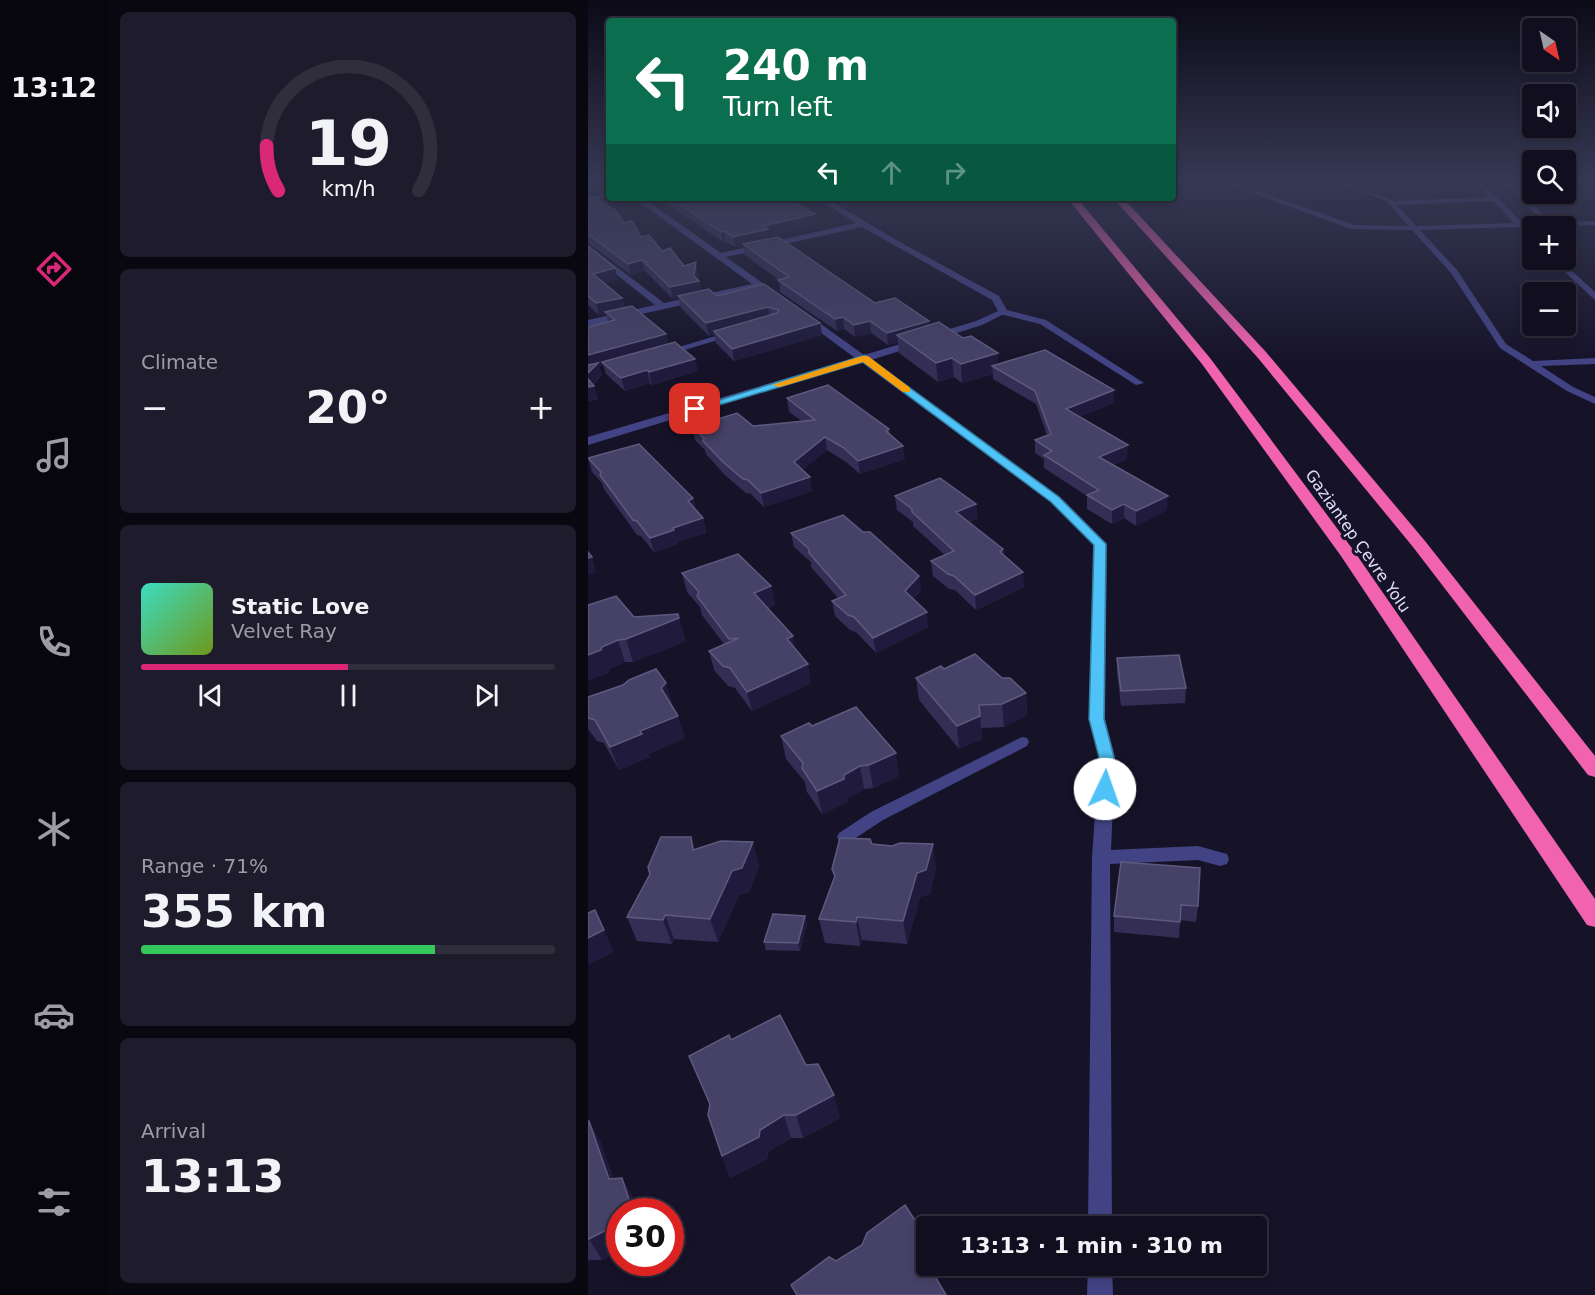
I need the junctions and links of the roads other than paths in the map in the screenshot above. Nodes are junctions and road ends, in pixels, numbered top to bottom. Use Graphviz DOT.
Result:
graph roads {
  1 [pos="697,240"];
  2 [pos="789,240"];
  3 [pos="893,240"];
  4 [pos="1107,240"];
  5 [pos="1157,240"];
  6 [pos="1426,240"];
  7 [pos="588,248"];
  8 [pos="719,256"];
  9 [pos="1567,270"];
  10 [pos="760,285"];
  11 [pos="1595,297"];
  12 [pos="788,305"];
  13 [pos="662,306"];
  14 [pos="798,312"];
  15 [pos="1003,312"];
  16 [pos="588,323"];
  17 [pos="741,332"];
  18 [pos="654,356"];
  19 [pos="865,358"];
  20 [pos="1595,361"];
  21 [pos="1530,364"];
  22 [pos="1139,382"];
  23 [pos="1595,401"];
  24 [pos="588,441"];
  25 [pos="1022,742"];
  26 [pos="1595,770"];
  27 [pos="845,837"];
  28 [pos="1101,857"];
  29 [pos="1220,859"];
  30 [pos="1595,918"];
  31 [pos="1100,1216"];
  32 [pos="1100,1276"];
  33 [pos="1100,1295"];
  1 -- 8 [label="street"];
  2 -- 8 [label="street"];
  3 -- 15 [label="street"];
  4 -- 30 [label="highway, Gaziantep Çevre Yolu"];
  5 -- 26 [label="highway"];
  6 -- 21 [label="lane"];
  7 -- 13 [label="street"];
  8 -- 10 [label="street"];
  9 -- 11 [label="lane"];
  10 -- 12 [label="street"];
  10 -- 13 [label="street"];
  13 -- 16 [label="street"];
  14 -- 19 [label="street"];
  15 -- 19 [label="street"];
  15 -- 22 [label="lane"];
  17 -- 18 [label="street"];
  19 -- 24 [label="street"];
  19 -- 28 [label="street"];
  20 -- 21 [label="lane"];
  21 -- 23 [label="lane"];
  25 -- 27 [label="lane"];
  28 -- 29 [label="street"];
  28 -- 31 [label="street"];
  32 -- 33 [label="street"];
}
